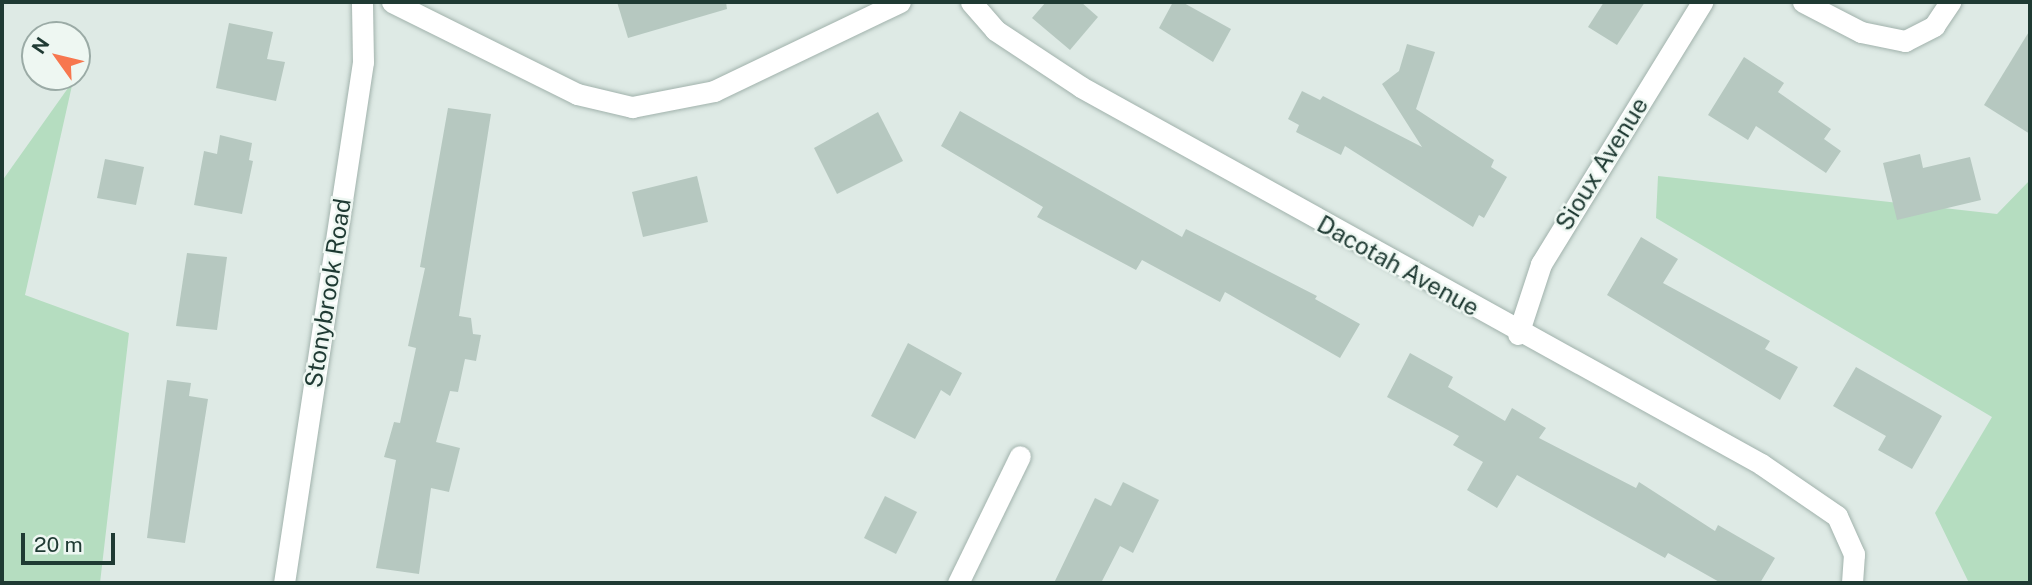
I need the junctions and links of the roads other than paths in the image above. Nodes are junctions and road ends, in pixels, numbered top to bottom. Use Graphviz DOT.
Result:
graph roads {
  1 [pos="362,2"];
  2 [pos="392,2"];
  3 [pos="900,2"];
  4 [pos="971,2"];
  5 [pos="1702,2"];
  6 [pos="1802,2"];
  7 [pos="1950,2"];
  8 [pos="1518,334"];
  9 [pos="1020,456"];
  10 [pos="284,583"];
  11 [pos="958,583"];
  12 [pos="1852,583"];
  1 -- 10 [label="street, Stonybrook Road"];
  2 -- 3 [label="street"];
  4 -- 8 [label="street, Dacotah Avenue"];
  5 -- 8 [label="street, Sioux Avenue"];
  6 -- 7 [label="street"];
  8 -- 12 [label="street, Dacotah Avenue"];
  9 -- 11 [label="street"];
}
